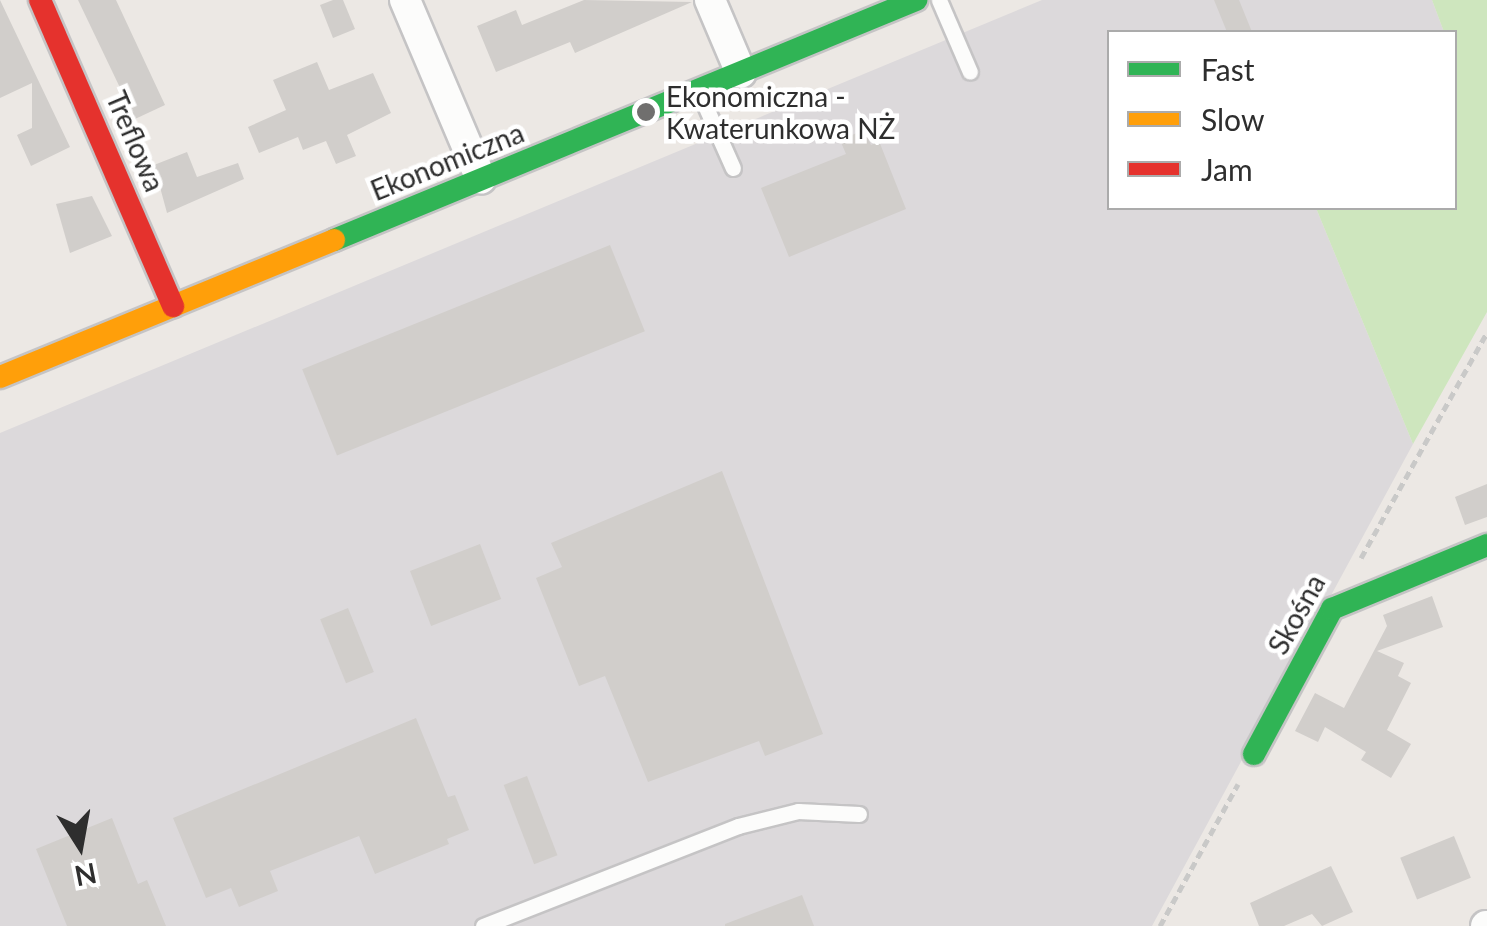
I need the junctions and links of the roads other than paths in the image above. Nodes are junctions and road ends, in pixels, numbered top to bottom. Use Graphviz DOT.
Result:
graph roads {
  1 [pos="40,0"];
  2 [pos="405,0"];
  3 [pos="710,0"];
  4 [pos="916,0"];
  5 [pos="939,0"];
  6 [pos="853,12"];
  7 [pos="741,72"];
  8 [pos="970,72"];
  9 [pos="698,90"];
  10 [pos="733,168"];
  11 [pos="482,179"];
  12 [pos="173,306"];
  13 [pos="0,377"];
  14 [pos="1487,545"];
  15 [pos="1254,754"];
  16 [pos="858,814"];
  17 [pos="483,926"];
  1 -- 12 [label="street, Treflowa"];
  2 -- 11 [label="street"];
  3 -- 7 [label="street"];
  4 -- 6 [label="street, Ekonomiczna"];
  5 -- 8 [label="lane"];
  6 -- 7 [label="street, Ekonomiczna"];
  7 -- 9 [label="street, Ekonomiczna"];
  9 -- 10 [label="lane"];
  9 -- 11 [label="street, Ekonomiczna"];
  11 -- 12 [label="street, Ekonomiczna"];
  12 -- 13 [label="street, Ekonomiczna"];
  14 -- 15 [label="street, Skośna"];
  16 -- 17 [label="lane"];
}
